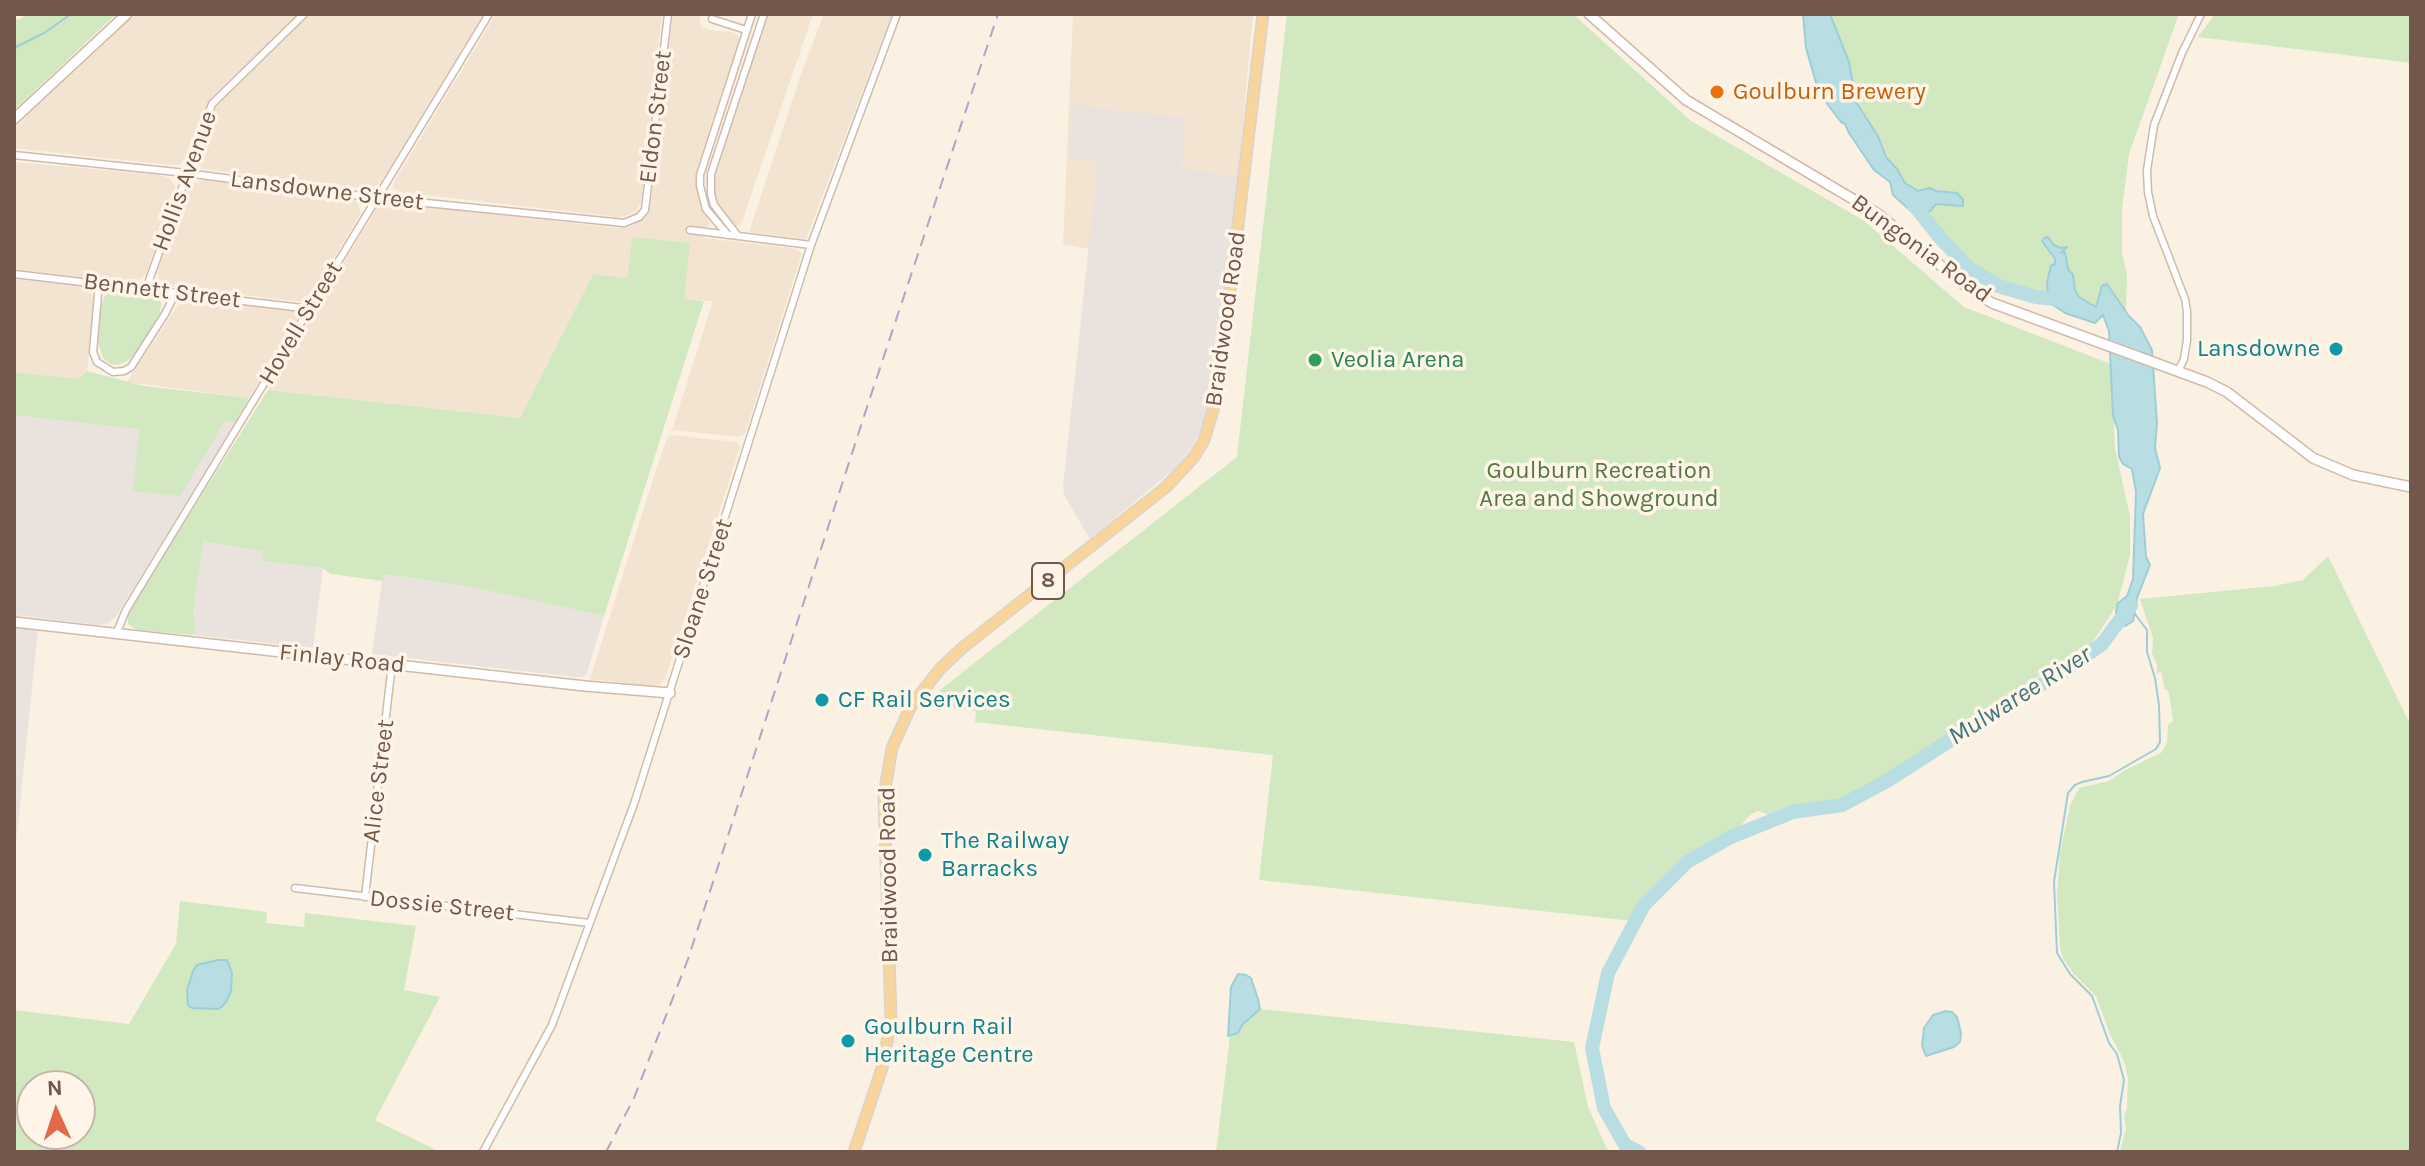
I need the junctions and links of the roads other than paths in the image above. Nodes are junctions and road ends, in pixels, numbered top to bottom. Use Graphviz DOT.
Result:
graph roads {
  1 [pos="127,14"];
  2 [pos="304,14"];
  3 [pos="489,14"];
  4 [pos="668,14"];
  5 [pos="752,14"];
  6 [pos="764,14"];
  7 [pos="897,14"];
  8 [pos="1263,14"];
  9 [pos="1589,14"];
  10 [pos="2201,14"];
  11 [pos="712,19"];
  12 [pos="746,30"];
  13 [pos="14,119"];
  14 [pos="14,155"];
  15 [pos="186,173"];
  16 [pos="377,198"];
  17 [pos="639,217"];
  18 [pos="690,230"];
  19 [pos="728,235"];
  20 [pos="738,236"];
  21 [pos="811,245"];
  22 [pos="14,274"];
  23 [pos="99,283"];
  24 [pos="146,289"];
  25 [pos="176,292"];
  26 [pos="311,309"];
  27 [pos="2178,371"];
  28 [pos="2411,487"];
  29 [pos="14,622"];
  30 [pos="116,634"];
  31 [pos="392,664"];
  32 [pos="670,693"];
  33 [pos="295,888"];
  34 [pos="365,897"];
  35 [pos="589,923"];
  36 [pos="483,1152"];
  37 [pos="854,1152"];
  1 -- 13 [label="street"];
  2 -- 15 [label="street, Hollis Avenue"];
  3 -- 16 [label="street, Hovell Street"];
  4 -- 17 [label="street, Eldon Street"];
  5 -- 12 [label="street"];
  6 -- 20 [label="street"];
  7 -- 21 [label="street, Sloane Street"];
  8 -- 37 [label="main road, Braidwood Road / 8"];
  9 -- 27 [label="street, Bungonia Road"];
  10 -- 27 [label="street"];
  11 -- 12 [label="street"];
  12 -- 19 [label="street"];
  14 -- 15 [label="street, Lansdowne Street"];
  15 -- 16 [label="street, Lansdowne Street"];
  15 -- 24 [label="street, Hollis Avenue"];
  16 -- 17 [label="street, Lansdowne Street"];
  16 -- 26 [label="street, Hovell Street"];
  18 -- 19 [label="street"];
  19 -- 20 [label="street"];
  20 -- 21 [label="street"];
  21 -- 32 [label="street, Sloane Street"];
  22 -- 23 [label="street, Bennett Street"];
  23 -- 24 [label="street, Bennett Street"];
  23 -- 25 [label="street"];
  24 -- 25 [label="street, Bennett Street"];
  25 -- 26 [label="street, Bennett Street"];
  26 -- 30 [label="street, Hovell Street"];
  27 -- 28 [label="street, Bungonia Road"];
  29 -- 30 [label="street, Finlay Road"];
  30 -- 31 [label="street, Finlay Road"];
  31 -- 32 [label="street, Finlay Road"];
  31 -- 34 [label="street, Alice Street"];
  32 -- 35 [label="street, Sloane Street"];
  33 -- 34 [label="street, Dossie Street"];
  34 -- 35 [label="street, Dossie Street"];
  35 -- 36 [label="street, Sloane Street"];
}
